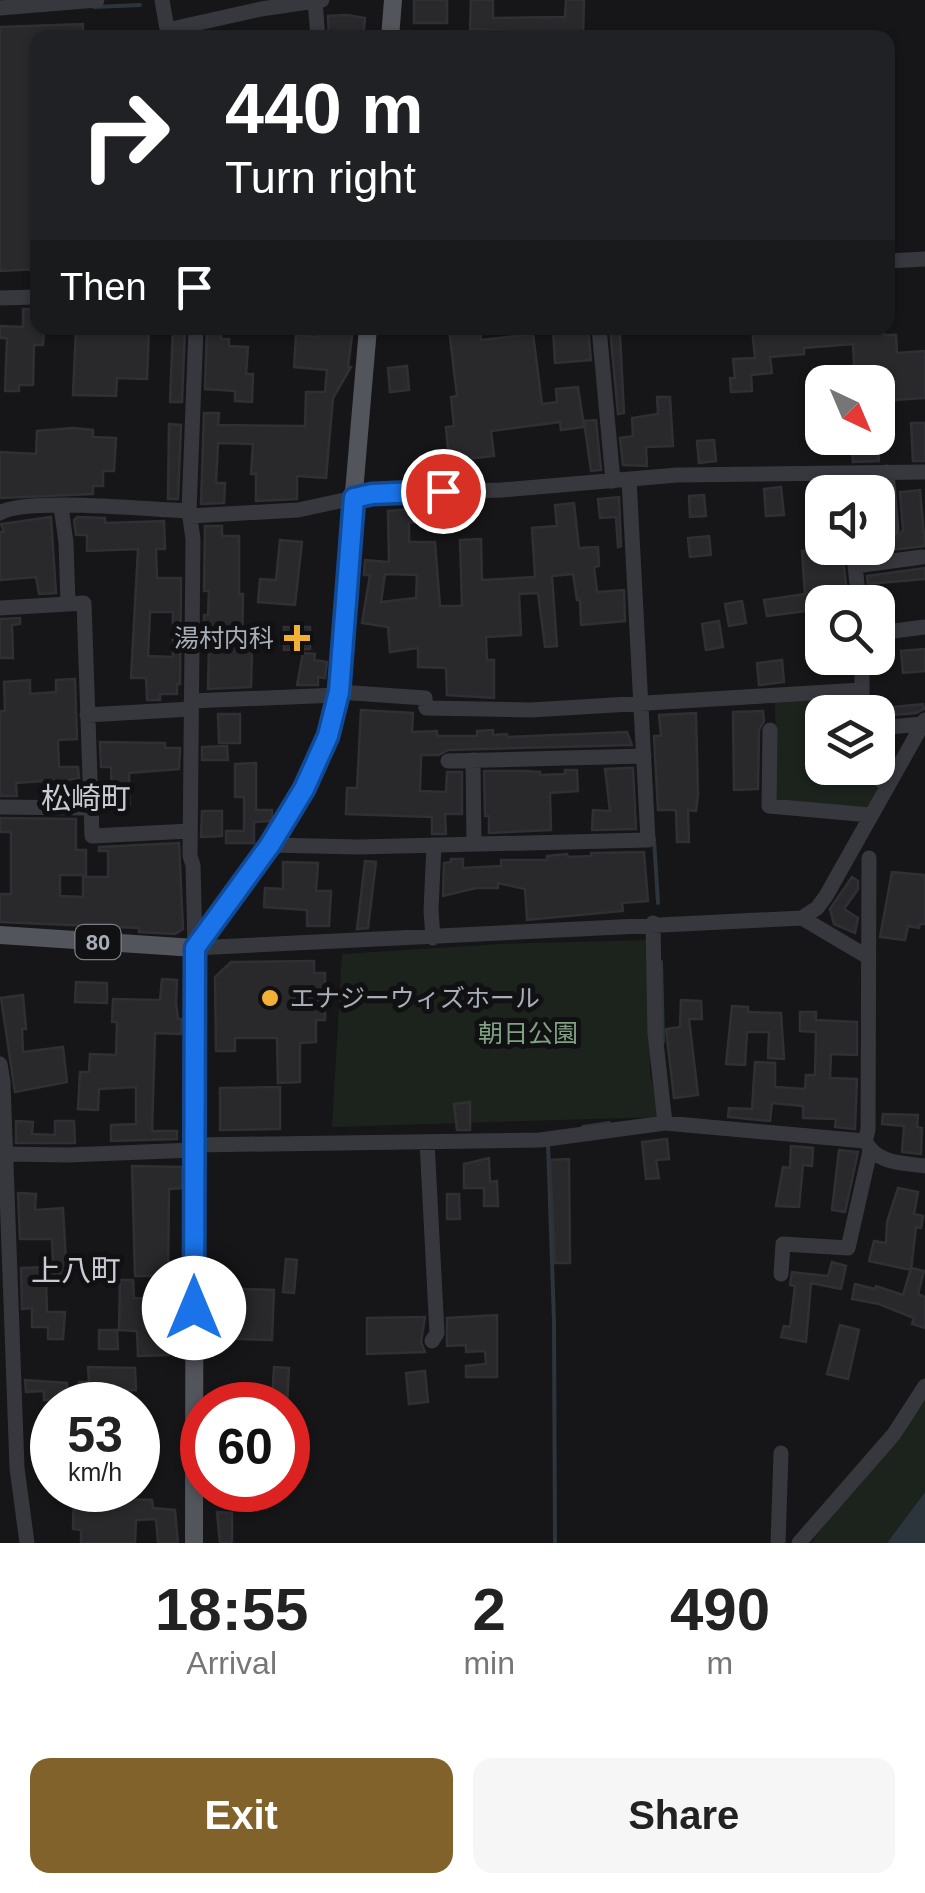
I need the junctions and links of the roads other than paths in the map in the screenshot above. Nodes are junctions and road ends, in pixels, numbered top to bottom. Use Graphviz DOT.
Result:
graph roads {
  1 [pos="96,0"];
  2 [pos="162,0"];
  3 [pos="319,0"];
  4 [pos="392,0"];
  5 [pos="85,1"];
  6 [pos="0,8"];
  7 [pos="167,30"];
  8 [pos="186,30"];
  9 [pos="318,30"];
  10 [pos="390,30"];
  11 [pos="925,259"];
  12 [pos="895,261"];
  13 [pos="30,297"];
  14 [pos="0,298"];
  15 [pos="196,335"];
  16 [pos="367,335"];
  17 [pos="600,335"];
  18 [pos="887,472"];
  19 [pos="925,472"];
  20 [pos="846,473"];
  21 [pos="887,475"];
  22 [pos="621,480"];
  23 [pos="354,498"];
  24 [pos="61,506"];
  25 [pos="0,513"];
  26 [pos="190,514"];
  27 [pos="922,558"];
  28 [pos="855,566"];
  29 [pos="857,585"];
  30 [pos="68,603"];
  31 [pos="0,608"];
  32 [pos="925,627"];
  33 [pos="895,631"];
  34 [pos="861,675"];
  35 [pos="861,690"];
  36 [pos="338,693"];
  37 [pos="861,695"];
  38 [pos="643,703"];
  39 [pos="192,705"];
  40 [pos="87,715"];
  41 [pos="924,722"];
  42 [pos="895,726"];
  43 [pos="770,730"];
  44 [pos="644,756"];
  45 [pos="474,760"];
  46 [pos="448,761"];
  47 [pos="887,786"];
  48 [pos="0,807"];
  49 [pos="90,808"];
  50 [pos="870,815"];
  51 [pos="190,831"];
  52 [pos="474,843"];
  53 [pos="434,844"];
  54 [pos="270,845"];
  55 [pos="869,858"];
  56 [pos="802,918"];
  57 [pos="653,923"];
  58 [pos="0,935"];
  59 [pos="433,938"];
  60 [pos="195,948"];
  61 [pos="868,957"];
  62 [pos="0,1064"];
  63 [pos="664,1118"];
  64 [pos="428,1142"];
  65 [pos="868,1146"];
  66 [pos="195,1147"];
  67 [pos="6,1154"];
  68 [pos="925,1166"];
  69 [pos="781,1274"];
  70 [pos="432,1341"];
  71 [pos="925,1386"];
  72 [pos="781,1453"];
  73 [pos="27,1543"];
  74 [pos="194,1543"];
  75 [pos="778,1543"];
  76 [pos="799,1543"];
  1 -- 5 [label="street"];
  2 -- 7 [label="street"];
  3 -- 8 [label="street"];
  3 -- 9 [label="street"];
  4 -- 10 [label="main road"];
  5 -- 6 [label="street"];
  11 -- 12 [label="street"];
  13 -- 14 [label="street"];
  15 -- 26 [label="street"];
  16 -- 23 [label="main road"];
  17 -- 22 [label="street"];
  18 -- 19 [label="street"];
  18 -- 20 [label="street"];
  18 -- 21 [label="street"];
  20 -- 22 [label="street"];
  22 -- 23 [label="street"];
  22 -- 38 [label="street"];
  23 -- 26 [label="street"];
  23 -- 36 [label="main road"];
  24 -- 25 [label="street"];
  24 -- 26 [label="street"];
  24 -- 30 [label="street"];
  26 -- 39 [label="street"];
  27 -- 28 [label="street"];
  28 -- 29 [label="street"];
  30 -- 31 [label="street"];
  30 -- 40 [label="street"];
  32 -- 33 [label="street"];
  34 -- 35 [label="street"];
  35 -- 37 [label="street"];
  35 -- 38 [label="street"];
  36 -- 38 [label="street"];
  36 -- 39 [label="street"];
  36 -- 54 [label="main road"];
  38 -- 44 [label="street"];
  39 -- 40 [label="street"];
  39 -- 51 [label="street"];
  40 -- 49 [label="street"];
  41 -- 42 [label="street"];
  41 -- 47 [label="street"];
  43 -- 50 [label="street"];
  44 -- 45 [label="street"];
  44 -- 52 [label="street"];
  45 -- 46 [label="street"];
  45 -- 52 [label="street"];
  47 -- 50 [label="street"];
  48 -- 49 [label="street"];
  49 -- 51 [label="street"];
  50 -- 56 [label="street"];
  51 -- 60 [label="street"];
  52 -- 53 [label="street"];
  53 -- 54 [label="street"];
  53 -- 59 [label="street"];
  54 -- 60 [label="main road"];
  55 -- 61 [label="street"];
  56 -- 57 [label="street"];
  56 -- 61 [label="street"];
  57 -- 59 [label="street"];
  57 -- 63 [label="street"];
  58 -- 60 [label="main road, 80"];
  59 -- 60 [label="street"];
  60 -- 66 [label="main road"];
  61 -- 65 [label="street"];
  62 -- 67 [label="street"];
  63 -- 64 [label="street"];
  63 -- 65 [label="street"];
  64 -- 66 [label="street"];
  64 -- 70 [label="street"];
  65 -- 68 [label="street"];
  65 -- 69 [label="street"];
  66 -- 67 [label="street"];
  66 -- 74 [label="main road"];
  67 -- 73 [label="street"];
  71 -- 76 [label="street"];
  72 -- 75 [label="street"];
}
